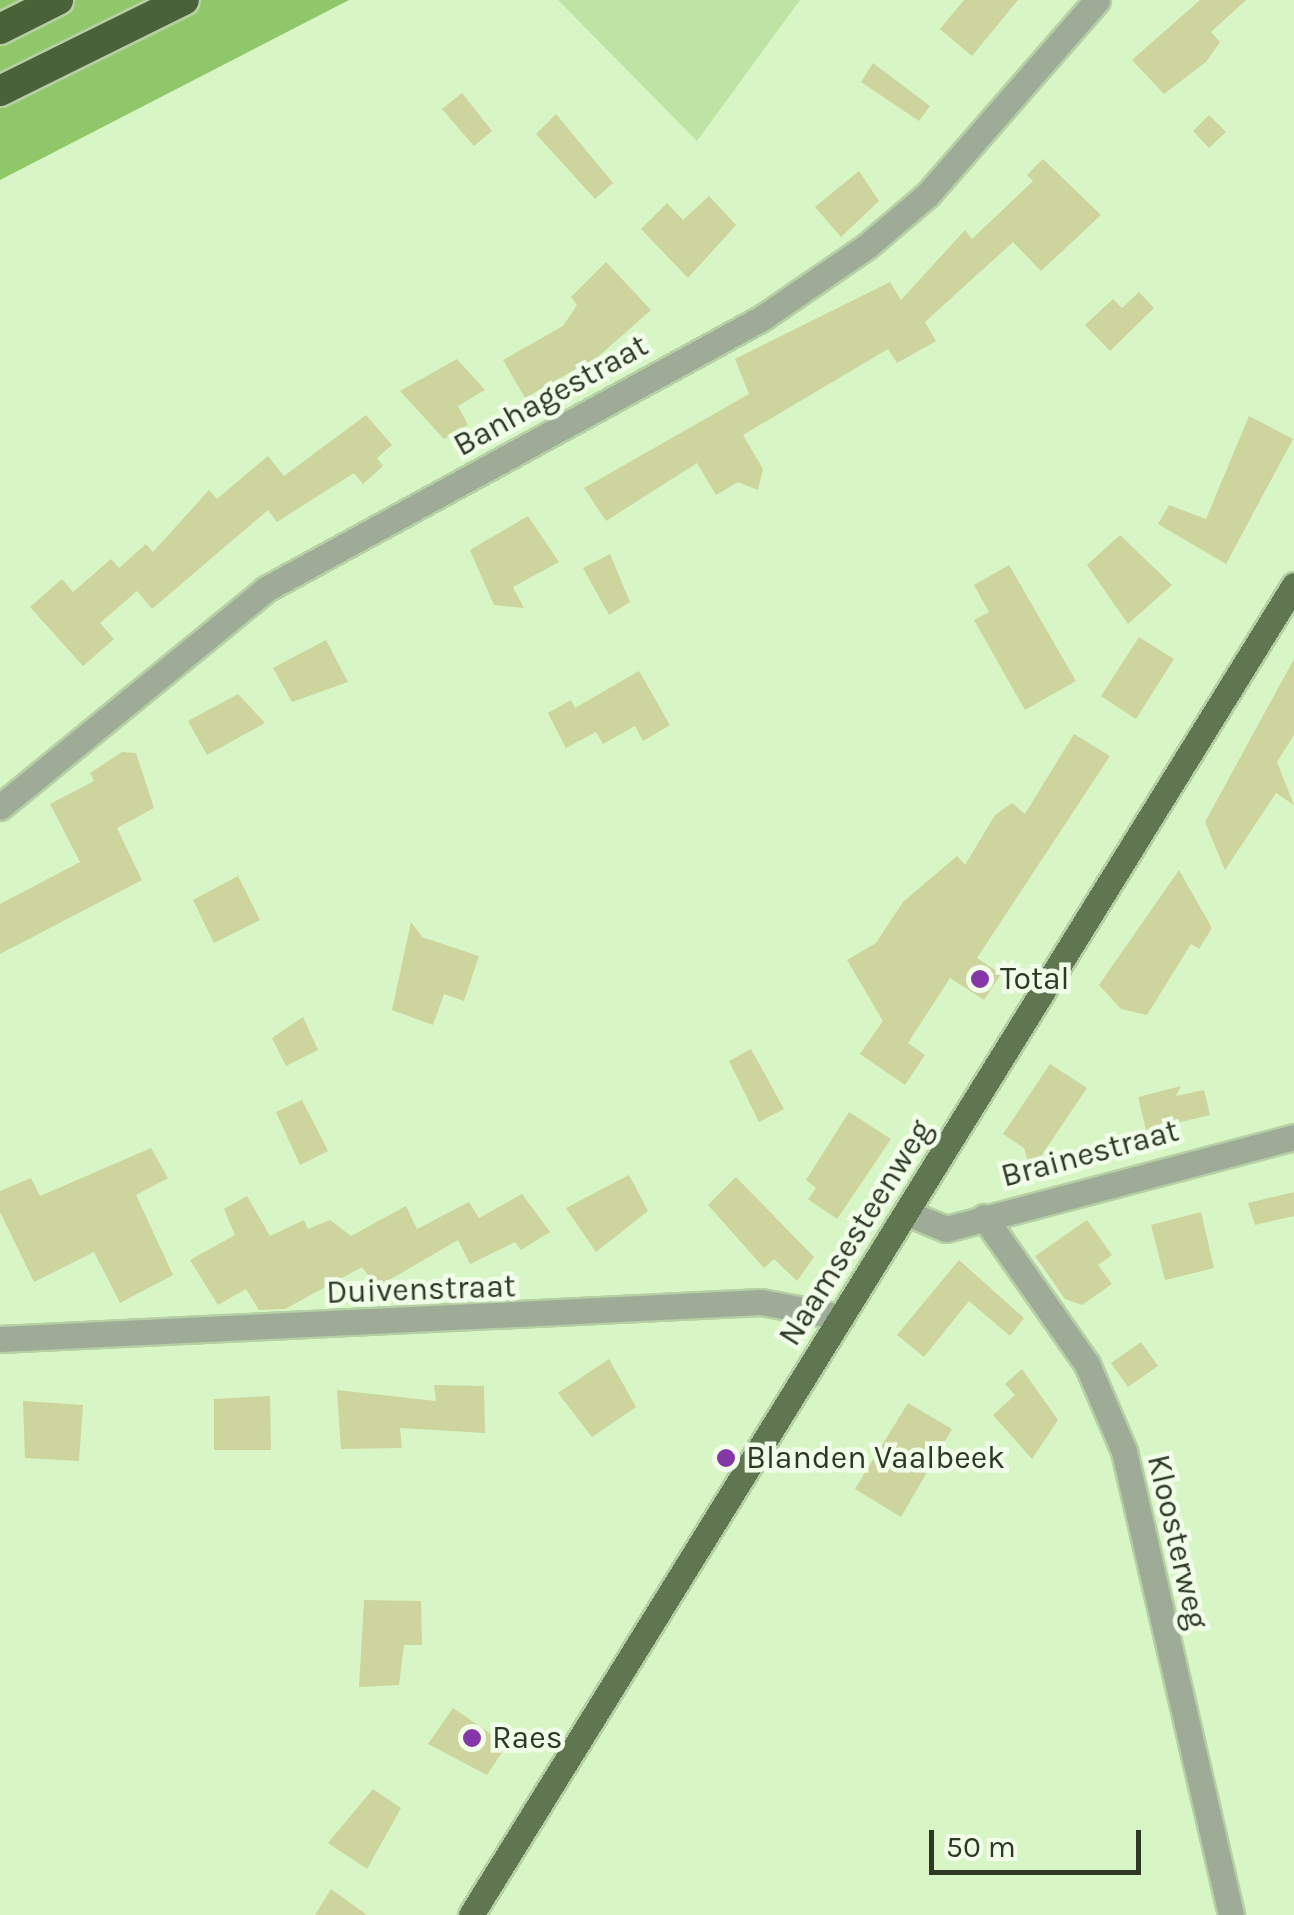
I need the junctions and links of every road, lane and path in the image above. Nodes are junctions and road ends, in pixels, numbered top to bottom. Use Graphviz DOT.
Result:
graph roads {
  1 [pos="58,0"];
  2 [pos="184,0"];
  3 [pos="1097,0"];
  4 [pos="0,29"];
  5 [pos="0,92"];
  6 [pos="1294,585"];
  7 [pos="0,807"];
  8 [pos="1294,1137"];
  9 [pos="907,1213"];
  10 [pos="984,1217"];
  11 [pos="842,1316"];
  12 [pos="0,1340"];
  13 [pos="471,1915"];
  14 [pos="1231,1915"];
  1 -- 4 [label="highway"];
  2 -- 5 [label="highway"];
  3 -- 7 [label="street, Banhagestraat"];
  6 -- 9 [label="main road, Naamsesteenweg"];
  8 -- 10 [label="street, Brainestraat"];
  9 -- 10 [label="street, Brainestraat"];
  9 -- 11 [label="main road, Naamsesteenweg"];
  10 -- 14 [label="street, Kloosterweg"];
  11 -- 12 [label="street, Duivenstraat"];
  11 -- 13 [label="main road, Naamsesteenweg"];
}
